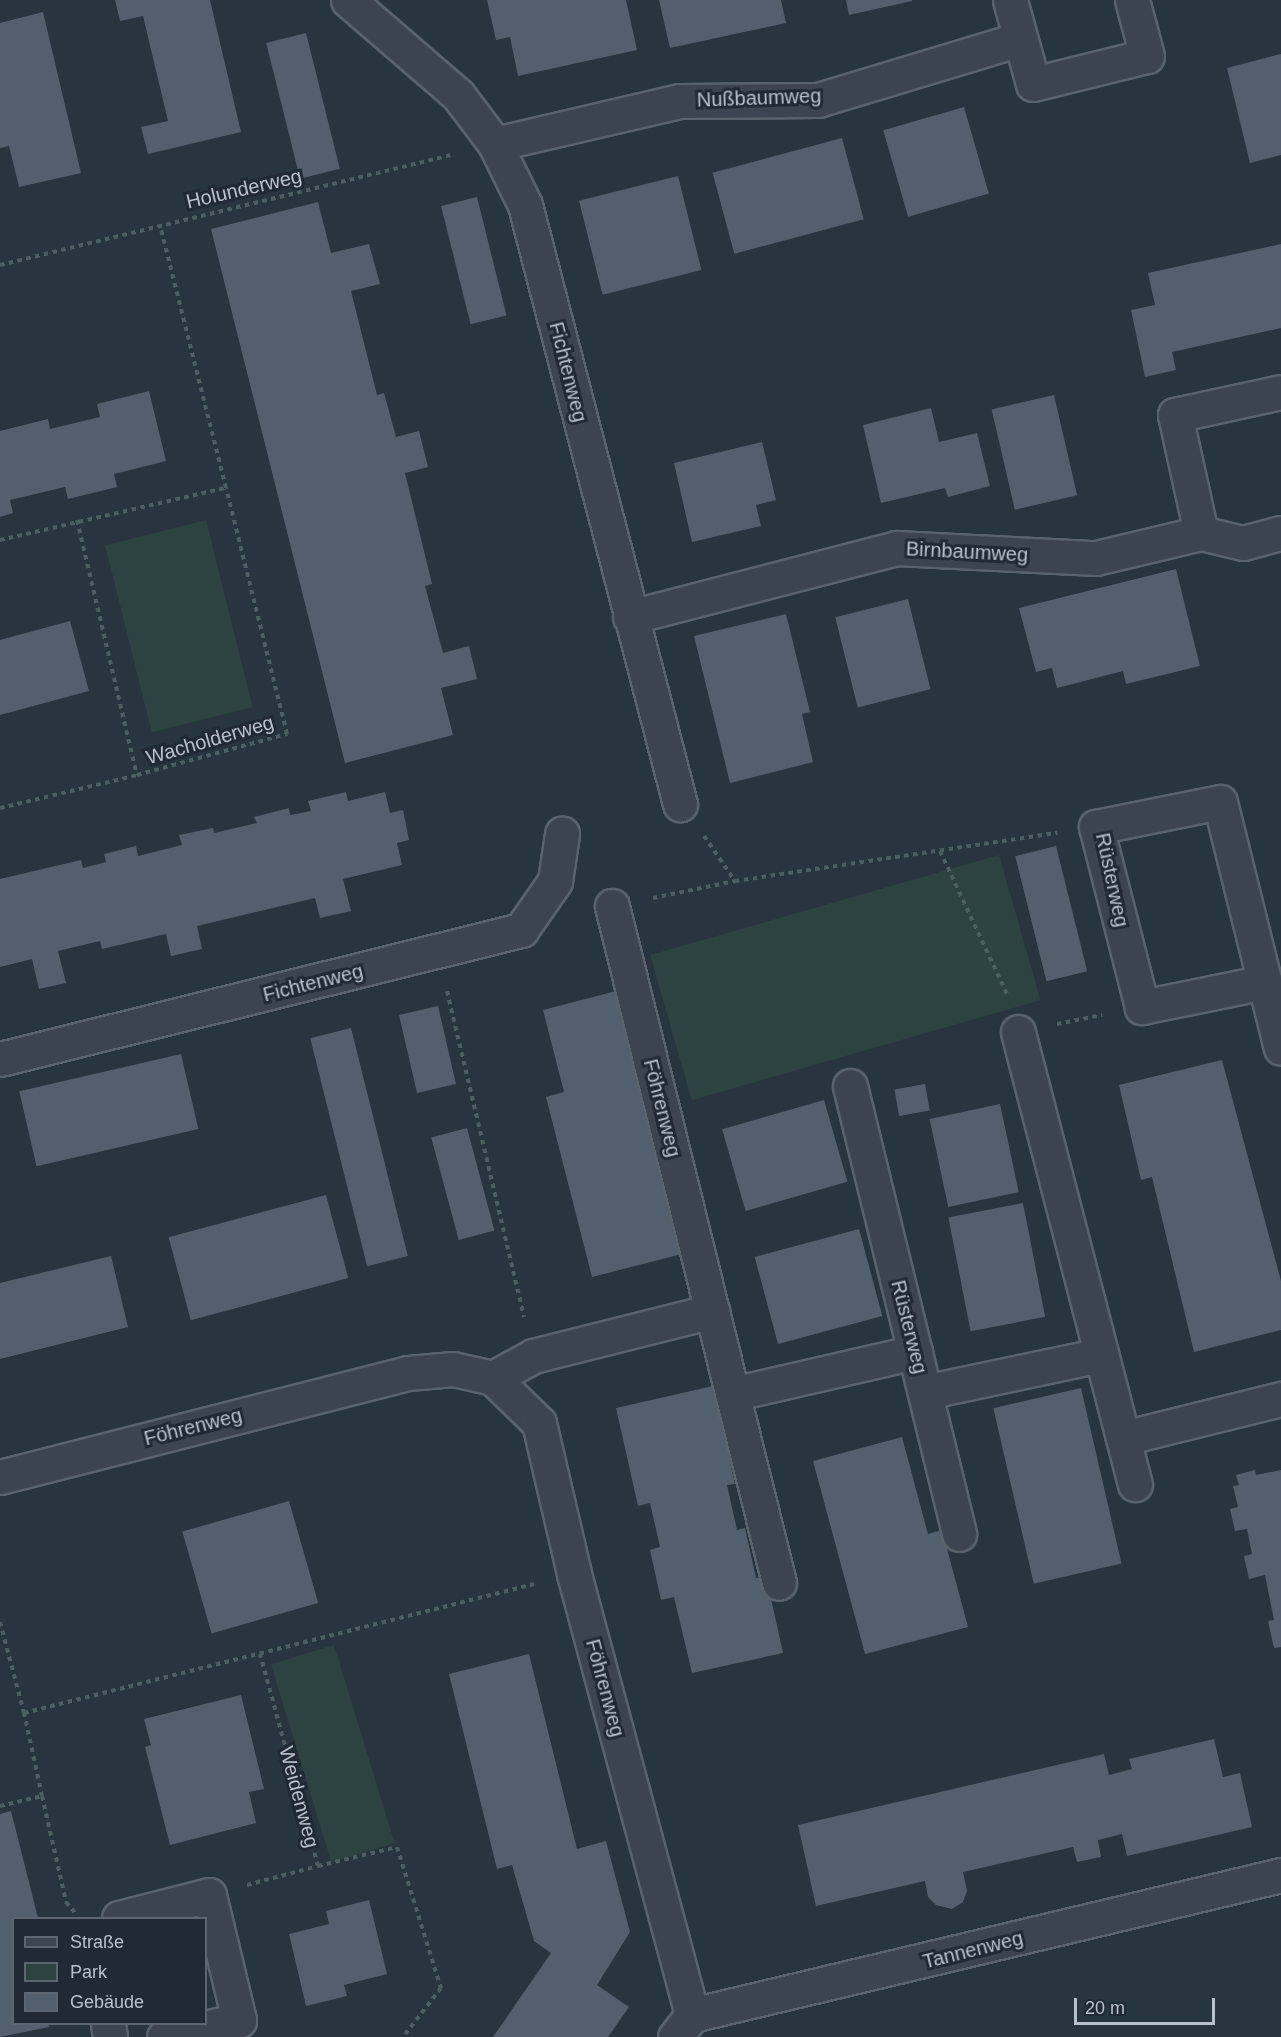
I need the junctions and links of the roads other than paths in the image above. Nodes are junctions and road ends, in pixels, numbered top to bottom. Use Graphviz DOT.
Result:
graph roads {
  1 [pos="348,0"];
  2 [pos="1010,0"];
  3 [pos="1132,0"];
  4 [pos="1020,39"];
  5 [pos="495,144"];
  6 [pos="1281,392"];
  7 [pos="1201,533"];
  8 [pos="1281,533"];
  9 [pos="630,617"];
  10 [pos="680,804"];
  11 [pos="562,834"];
  12 [pos="612,906"];
  13 [pos="1272,998"];
  14 [pos="1018,1032"];
  15 [pos="1281,1048"];
  16 [pos="0,1059"];
  17 [pos="850,1086"];
  18 [pos="712,1311"];
  19 [pos="915,1352"];
  20 [pos="1101,1355"];
  21 [pos="493,1378"];
  22 [pos="924,1392"];
  23 [pos="732,1394"];
  24 [pos="1281,1399"];
  25 [pos="1123,1438"];
  26 [pos="0,1477"];
  27 [pos="1135,1484"];
  28 [pos="958,1534"];
  29 [pos="779,1583"];
  30 [pos="1281,1875"];
  31 [pos="123,1917"];
  32 [pos="683,2026"];
  33 [pos="164,2037"];
  1 -- 5 [label="street, Fichtenweg"];
  2 -- 4 [label="street"];
  3 -- 4 [label="street"];
  4 -- 5 [label="street, Nußbaumweg"];
  5 -- 9 [label="street, Fichtenweg"];
  6 -- 7 [label="street"];
  7 -- 8 [label="street, Birnbaumweg"];
  7 -- 9 [label="street, Birnbaumweg"];
  9 -- 10 [label="street, Fichtenweg"];
  11 -- 16 [label="street, Fichtenweg"];
  12 -- 18 [label="street, Föhrenweg"];
  13 -- 13 [label="street, Rüsterweg"];
  13 -- 15 [label="street, Rüsterweg"];
  14 -- 20 [label="street"];
  17 -- 19 [label="street, Rüsterweg"];
  18 -- 21 [label="street"];
  18 -- 23 [label="street, Föhrenweg"];
  19 -- 22 [label="street, Rüsterweg"];
  19 -- 23 [label="street"];
  20 -- 22 [label="street, Rüsterweg"];
  20 -- 25 [label="street"];
  21 -- 26 [label="street, Föhrenweg"];
  21 -- 32 [label="street, Föhrenweg"];
  22 -- 28 [label="street, Rüsterweg"];
  23 -- 29 [label="street, Föhrenweg"];
  24 -- 25 [label="street"];
  25 -- 27 [label="street"];
  30 -- 32 [label="street, Tannenweg"];
  31 -- 33 [label="street"];
}
